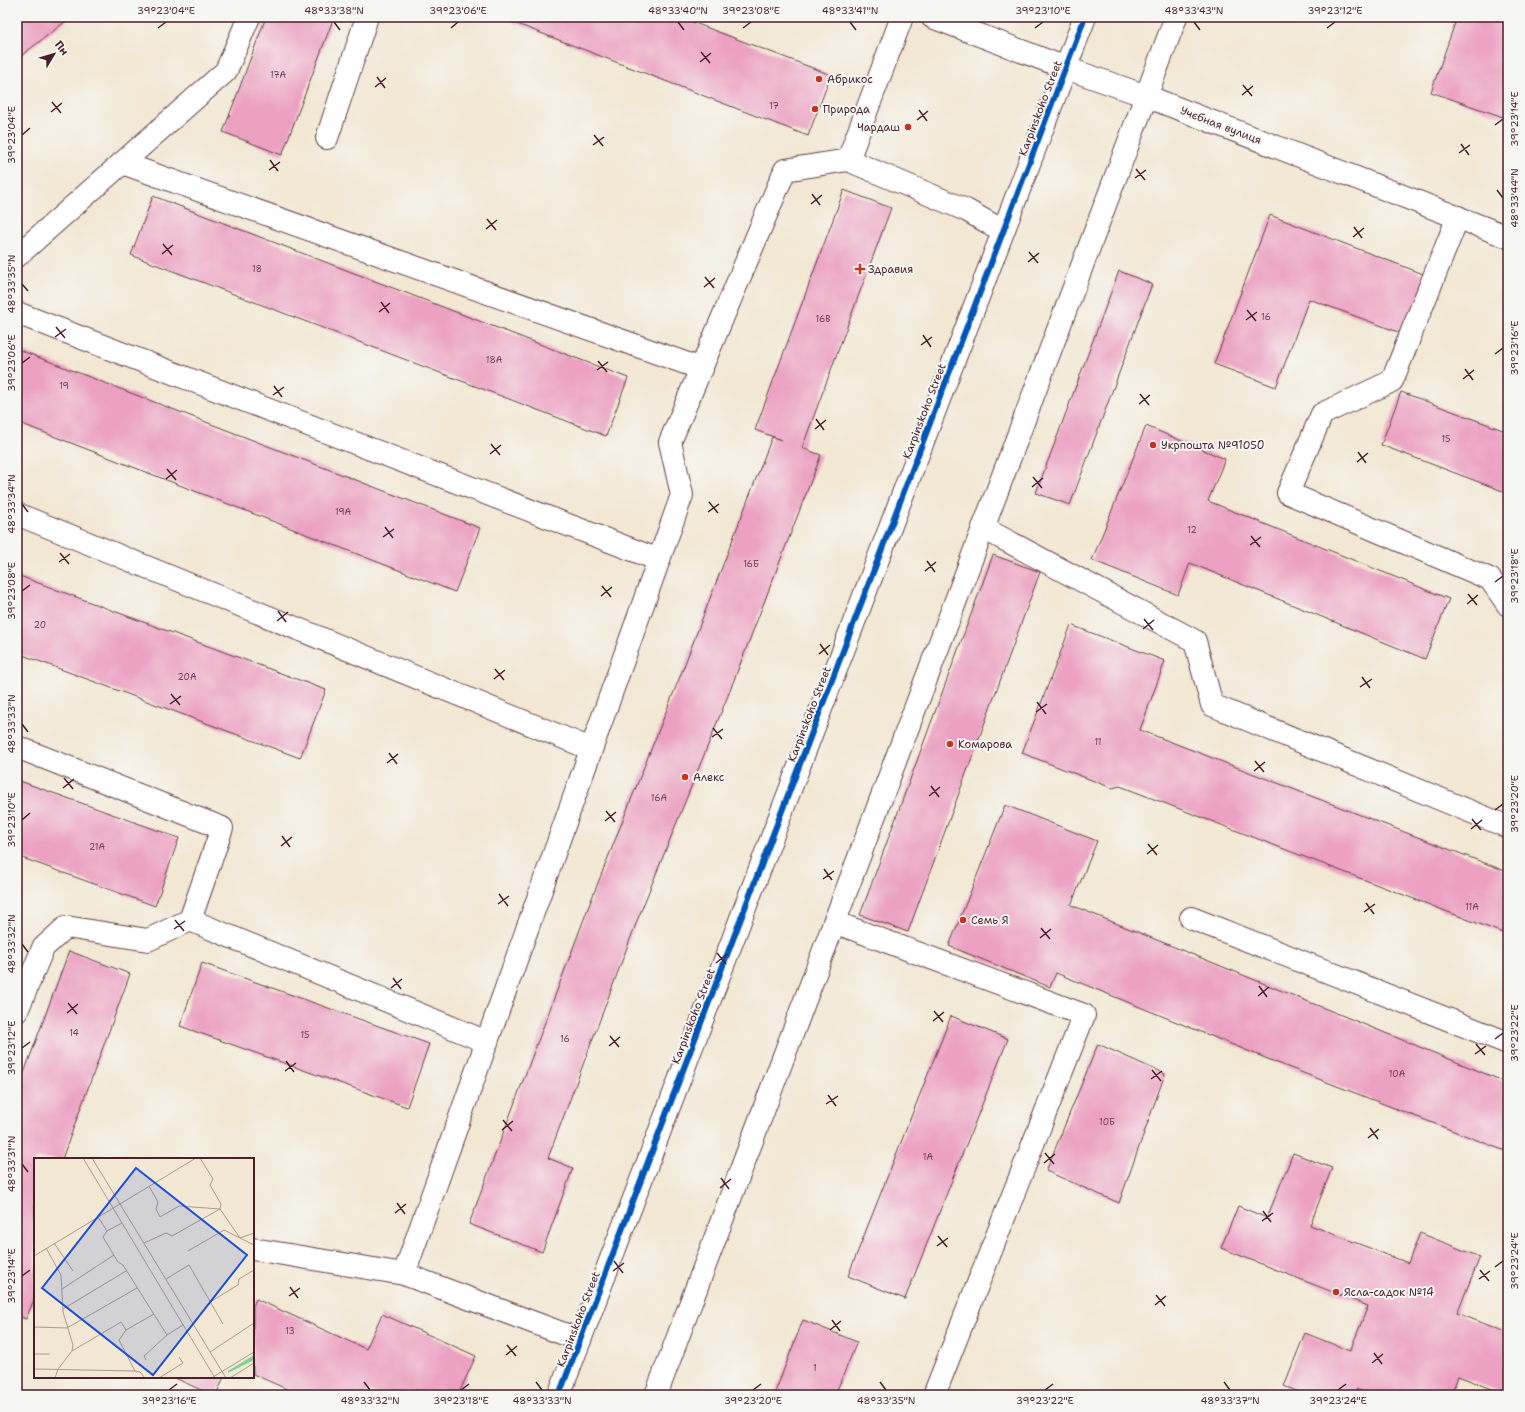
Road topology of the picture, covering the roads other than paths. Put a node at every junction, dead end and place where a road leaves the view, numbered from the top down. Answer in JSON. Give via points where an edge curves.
{"nodes":[{"id":1,"x":249,"y":17,"type":"edge"},
{"id":2,"x":368,"y":17,"type":"edge"},
{"id":3,"x":902,"y":17,"type":"edge"},
{"id":4,"x":932,"y":17,"type":"edge"},
{"id":5,"x":1085,"y":17,"type":"edge"},
{"id":6,"x":1176,"y":17,"type":"edge"},
{"id":7,"x":1066,"y":68,"type":"junction"},
{"id":8,"x":1146,"y":96,"type":"junction"},
{"id":9,"x":327,"y":138,"type":"dead end"},
{"id":10,"x":848,"y":160,"type":"junction"},
{"id":11,"x":122,"y":163,"type":"junction"},
{"id":12,"x":1458,"y":218,"type":"junction"},
{"id":13,"x":1004,"y":231,"type":"junction"},
{"id":14,"x":1508,"y":237,"type":"edge"},
{"id":15,"x":17,"y":256,"type":"edge"},
{"id":16,"x":17,"y":313,"type":"edge"},
{"id":17,"x":702,"y":369,"type":"junction"},
{"id":18,"x":17,"y":514,"type":"edge"},
{"id":19,"x":983,"y":528,"type":"junction"},
{"id":20,"x":659,"y":560,"type":"junction"},
{"id":21,"x":1508,"y":605,"type":"edge"},
{"id":22,"x":17,"y":747,"type":"edge"},
{"id":23,"x":591,"y":749,"type":"junction"},
{"id":24,"x":1508,"y":827,"type":"edge"},
{"id":25,"x":1191,"y":918,"type":"dead end"},
{"id":26,"x":190,"y":920,"type":"junction"},
{"id":27,"x":834,"y":922,"type":"junction"},
{"id":28,"x":17,"y":1011,"type":"edge"},
{"id":29,"x":487,"y":1042,"type":"junction"},
{"id":30,"x":1508,"y":1043,"type":"edge"},
{"id":31,"x":254,"y":1249,"type":"edge"},
{"id":32,"x":404,"y":1274,"type":"junction"},
{"id":33,"x":580,"y":1340,"type":"junction"},
{"id":34,"x":559,"y":1395,"type":"edge"},
{"id":35,"x":656,"y":1395,"type":"edge"},
{"id":36,"x":934,"y":1395,"type":"edge"}],
"edges":[{"from":1,"to":11,"type":"street","via":[[226,70]]},
{"from":2,"to":9,"type":"street"},
{"from":3,"to":10,"type":"street"},
{"from":4,"to":7,"type":"street","name":"Учєбная вулиця"},
{"from":5,"to":7,"type":"street","name":"Karpinskoho Street"},
{"from":6,"to":8,"type":"street"},
{"from":7,"to":8,"type":"street","name":"Учєбная вулиця"},
{"from":7,"to":13,"type":"street","name":"Karpinskoho Street"},
{"from":8,"to":12,"type":"street","name":"Учєбная вулиця"},
{"from":8,"to":19,"type":"street"},
{"from":10,"to":13,"type":"street","via":[[966,210]]},
{"from":10,"to":17,"type":"street","via":[[785,170]]},
{"from":11,"to":15,"type":"street"},
{"from":11,"to":17,"type":"street"},
{"from":12,"to":14,"type":"street","name":"Учєбная вулиця"},
{"from":12,"to":21,"type":"street","via":[[1392,381],[1322,414],[1288,493],[1490,579]]},
{"from":13,"to":33,"type":"street","name":"Karpinskoho Street"},
{"from":16,"to":20,"type":"street"},
{"from":17,"to":20,"type":"street","via":[[670,442],[682,495]]},
{"from":18,"to":23,"type":"street"},
{"from":19,"to":24,"type":"street","via":[[1195,641],[1212,705]]},
{"from":19,"to":27,"type":"street"},
{"from":20,"to":23,"type":"street"},
{"from":22,"to":26,"type":"street","via":[[222,828]]},
{"from":23,"to":29,"type":"street"},
{"from":25,"to":30,"type":"street"},
{"from":26,"to":28,"type":"street","via":[[148,940],[66,927],[43,948]]},
{"from":26,"to":29,"type":"street"},
{"from":27,"to":35,"type":"street"},
{"from":27,"to":36,"type":"street","via":[[1084,1015]]},
{"from":29,"to":32,"type":"street"},
{"from":31,"to":32,"type":"street"},
{"from":32,"to":33,"type":"street"},
{"from":33,"to":34,"type":"street","name":"Karpinskoho Street"}]}
